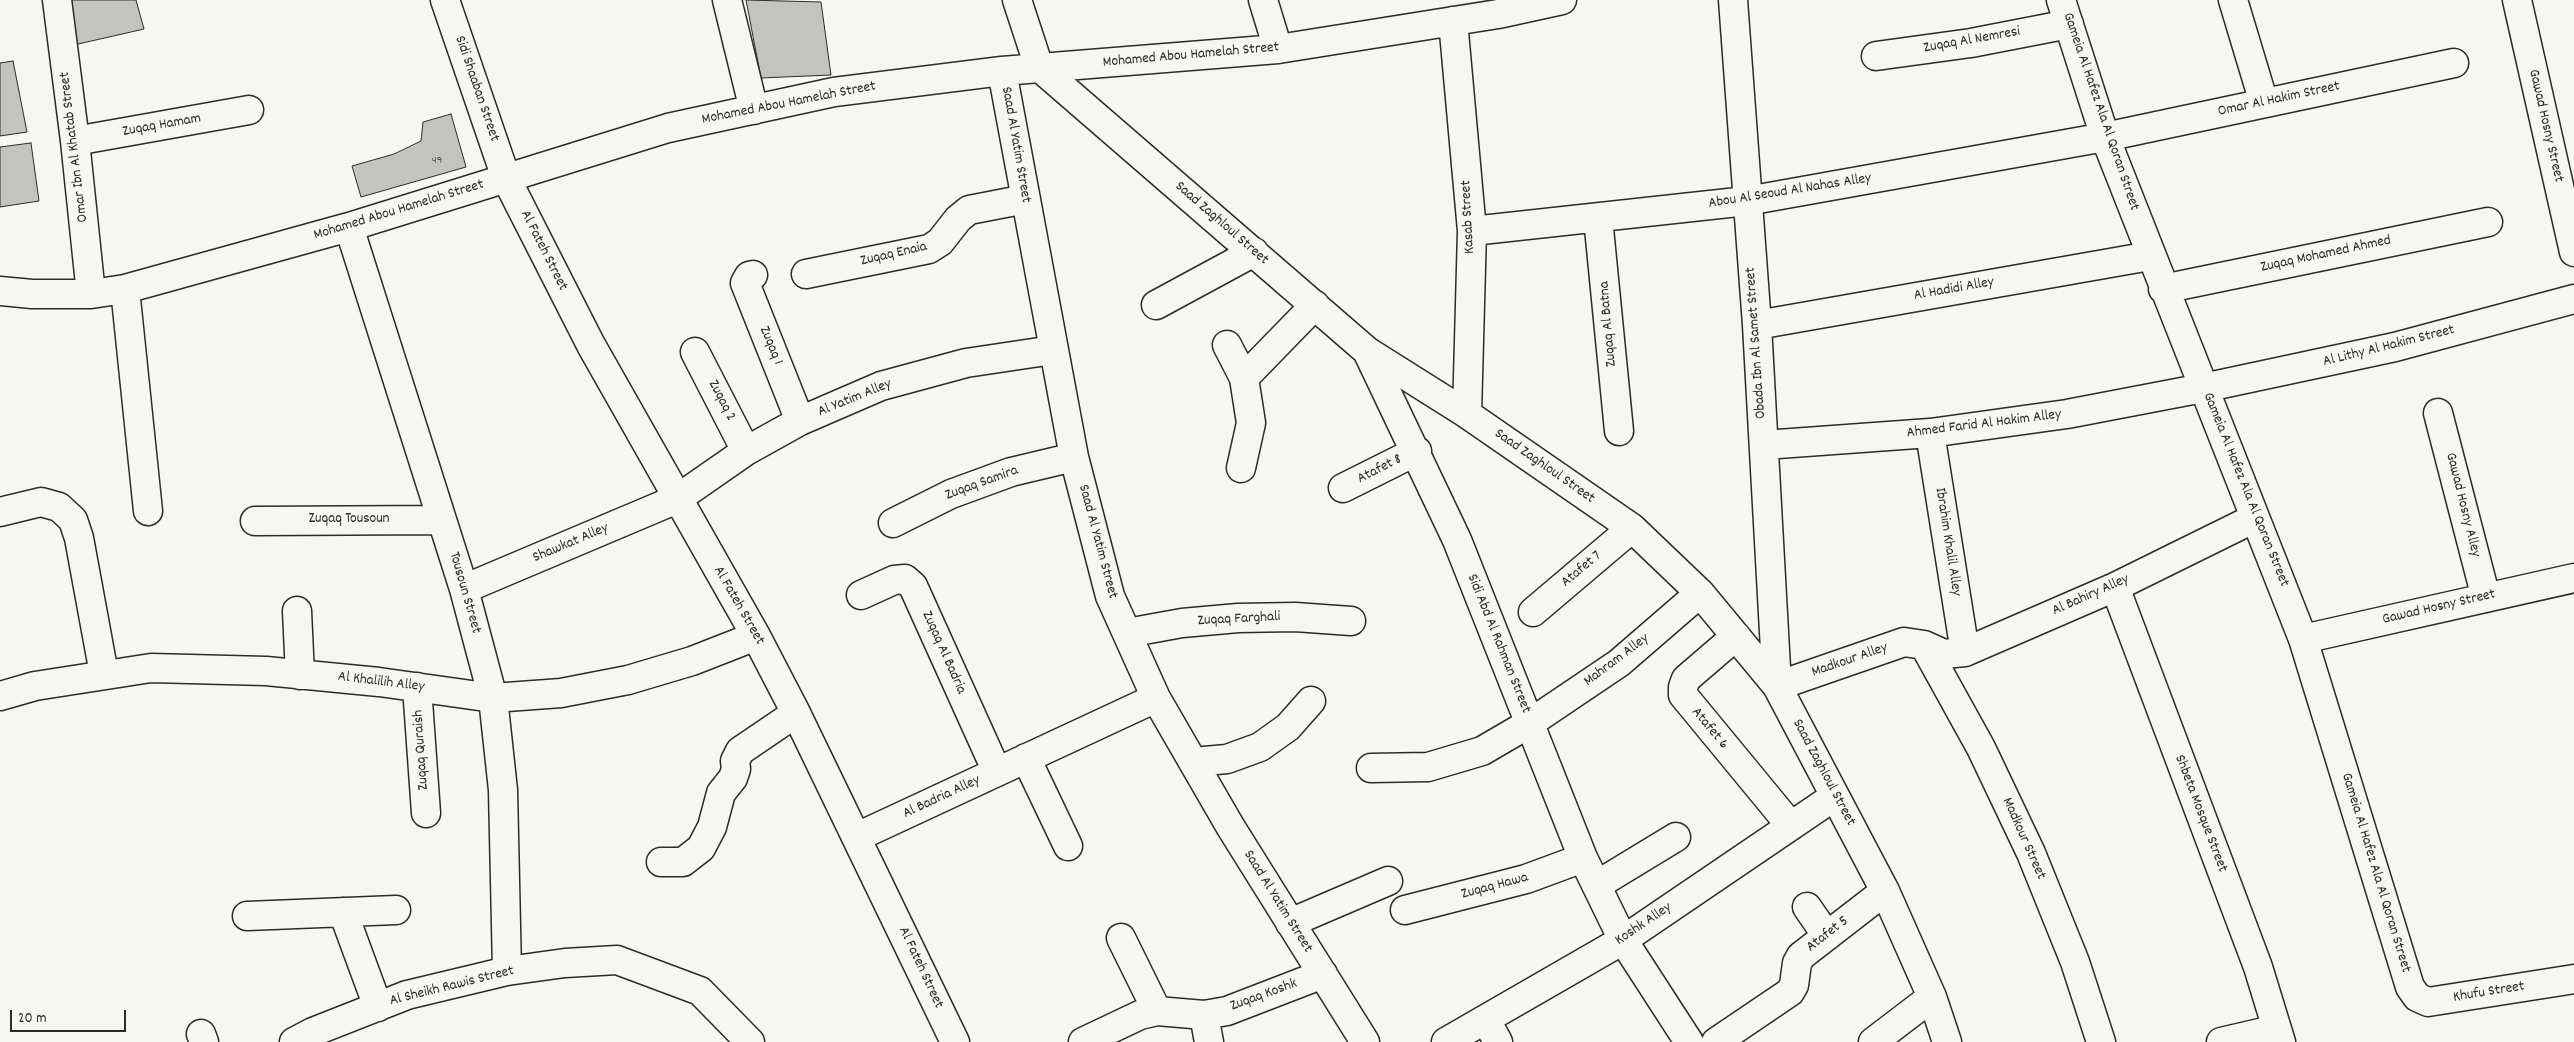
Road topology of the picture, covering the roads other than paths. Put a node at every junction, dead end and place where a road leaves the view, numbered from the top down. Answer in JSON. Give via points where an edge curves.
{"nodes":[{"id":1,"x":57,"y":0,"type":"edge"},
{"id":2,"x":444,"y":0,"type":"edge"},
{"id":3,"x":727,"y":0,"type":"edge"},
{"id":4,"x":1017,"y":0,"type":"edge"},
{"id":5,"x":1263,"y":0,"type":"edge"},
{"id":6,"x":1562,"y":0,"type":"edge"},
{"id":7,"x":1733,"y":0,"type":"edge"},
{"id":8,"x":2233,"y":0,"type":"edge"},
{"id":9,"x":2517,"y":0,"type":"edge"},
{"id":10,"x":1496,"y":7,"type":"edge"},
{"id":11,"x":2065,"y":12,"type":"edge"},
{"id":12,"x":1453,"y":20,"type":"junction"},
{"id":13,"x":1278,"y":49,"type":"junction"},
{"id":14,"x":1876,"y":56,"type":"dead end"},
{"id":15,"x":2454,"y":63,"type":"dead end"},
{"id":16,"x":1039,"y":68,"type":"junction"},
{"id":17,"x":1002,"y":71,"type":"junction"},
{"id":18,"x":2264,"y":103,"type":"junction"},
{"id":19,"x":249,"y":110,"type":"dead end"},
{"id":20,"x":754,"y":110,"type":"junction"},
{"id":21,"x":2105,"y":136,"type":"junction"},
{"id":22,"x":75,"y":141,"type":"junction"},
{"id":23,"x":506,"y":178,"type":"junction"},
{"id":24,"x":1026,"y":199,"type":"junction"},
{"id":25,"x":1747,"y":201,"type":"junction"},
{"id":26,"x":1598,"y":218,"type":"junction"},
{"id":27,"x":2488,"y":222,"type":"dead end"},
{"id":28,"x":349,"y":227,"type":"junction"},
{"id":29,"x":1472,"y":231,"type":"junction"},
{"id":30,"x":2572,"y":237,"type":"edge"},
{"id":31,"x":1254,"y":252,"type":"junction"},
{"id":32,"x":2150,"y":256,"type":"junction"},
{"id":33,"x":806,"y":274,"type":"dead end"},
{"id":34,"x":753,"y":275,"type":"dead end"},
{"id":35,"x":125,"y":289,"type":"junction"},
{"id":36,"x":2163,"y":289,"type":"junction"},
{"id":37,"x":0,"y":291,"type":"edge"},
{"id":38,"x":91,"y":294,"type":"junction"},
{"id":39,"x":2574,"y":299,"type":"edge"},
{"id":40,"x":1156,"y":305,"type":"dead end"},
{"id":41,"x":1315,"y":305,"type":"junction"},
{"id":42,"x":1757,"y":325,"type":"junction"},
{"id":43,"x":1227,"y":345,"type":"dead end"},
{"id":44,"x":1053,"y":350,"type":"junction"},
{"id":45,"x":1367,"y":351,"type":"junction"},
{"id":46,"x":695,"y":352,"type":"dead end"},
{"id":47,"x":1244,"y":378,"type":"junction"},
{"id":48,"x":2203,"y":388,"type":"junction"},
{"id":49,"x":2438,"y":413,"type":"dead end"},
{"id":50,"x":1467,"y":414,"type":"junction"},
{"id":51,"x":800,"y":420,"type":"junction"},
{"id":52,"x":1619,"y":431,"type":"dead end"},
{"id":53,"x":1930,"y":433,"type":"junction"},
{"id":54,"x":1764,"y":445,"type":"junction"},
{"id":55,"x":746,"y":451,"type":"junction"},
{"id":56,"x":1416,"y":451,"type":"junction"},
{"id":57,"x":1074,"y":457,"type":"junction"},
{"id":58,"x":1241,"y":468,"type":"dead end"},
{"id":59,"x":1343,"y":488,"type":"dead end"},
{"id":60,"x":677,"y":499,"type":"junction"},
{"id":61,"x":148,"y":511,"type":"dead end"},
{"id":62,"x":0,"y":512,"type":"edge"},
{"id":63,"x":2255,"y":518,"type":"junction"},
{"id":64,"x":442,"y":520,"type":"junction"},
{"id":65,"x":255,"y":521,"type":"dead end"},
{"id":66,"x":893,"y":523,"type":"dead end"},
{"id":67,"x":1632,"y":528,"type":"junction"},
{"id":68,"x":2574,"y":578,"type":"edge"},
{"id":69,"x":2115,"y":587,"type":"junction"},
{"id":70,"x":464,"y":589,"type":"junction"},
{"id":71,"x":1700,"y":593,"type":"junction"},
{"id":72,"x":861,"y":595,"type":"dead end"},
{"id":73,"x":2486,"y":598,"type":"junction"},
{"id":74,"x":297,"y":611,"type":"dead end"},
{"id":75,"x":1533,"y":612,"type":"dead end"},
{"id":76,"x":1352,"y":621,"type":"dead end"},
{"id":77,"x":1127,"y":633,"type":"junction"},
{"id":78,"x":756,"y":636,"type":"junction"},
{"id":79,"x":1736,"y":636,"type":"junction"},
{"id":80,"x":2304,"y":639,"type":"junction"},
{"id":81,"x":1924,"y":645,"type":"junction"},
{"id":82,"x":1964,"y":652,"type":"junction"},
{"id":83,"x":104,"y":674,"type":"junction"},
{"id":84,"x":300,"y":675,"type":"junction"},
{"id":85,"x":1777,"y":686,"type":"junction"},
{"id":86,"x":418,"y":687,"type":"junction"},
{"id":87,"x":0,"y":696,"type":"edge"},
{"id":88,"x":494,"y":698,"type":"junction"},
{"id":89,"x":1156,"y":698,"type":"junction"},
{"id":90,"x":1311,"y":701,"type":"dead end"},
{"id":91,"x":796,"y":713,"type":"junction"},
{"id":92,"x":1530,"y":723,"type":"junction"},
{"id":93,"x":1026,"y":758,"type":"junction"},
{"id":94,"x":1193,"y":762,"type":"junction"},
{"id":95,"x":1372,"y":768,"type":"dead end"},
{"id":96,"x":997,"y":772,"type":"junction"},
{"id":97,"x":1835,"y":796,"type":"junction"},
{"id":98,"x":426,"y":813,"type":"dead end"},
{"id":99,"x":1791,"y":826,"type":"junction"},
{"id":100,"x":857,"y":837,"type":"junction"},
{"id":101,"x":1676,"y":837,"type":"dead end"},
{"id":102,"x":1068,"y":846,"type":"dead end"},
{"id":103,"x":1583,"y":858,"type":"junction"},
{"id":104,"x":661,"y":862,"type":"dead end"},
{"id":105,"x":1388,"y":880,"type":"dead end"},
{"id":106,"x":1597,"y":885,"type":"junction"},
{"id":107,"x":1885,"y":891,"type":"junction"},
{"id":108,"x":1807,"y":907,"type":"dead end"},
{"id":109,"x":396,"y":910,"type":"dead end"},
{"id":110,"x":1405,"y":910,"type":"dead end"},
{"id":111,"x":344,"y":912,"type":"junction"},
{"id":112,"x":247,"y":916,"type":"dead end"},
{"id":113,"x":1290,"y":923,"type":"junction"},
{"id":114,"x":1828,"y":936,"type":"junction"},
{"id":115,"x":1121,"y":938,"type":"dead end"},
{"id":116,"x":1623,"y":940,"type":"junction"},
{"id":117,"x":506,"y":972,"type":"junction"},
{"id":118,"x":1323,"y":974,"type":"junction"},
{"id":119,"x":2574,"y":979,"type":"edge"},
{"id":120,"x":2410,"y":987,"type":"joint"},
{"id":121,"x":1932,"y":997,"type":"junction"},
{"id":122,"x":378,"y":1007,"type":"junction"},
{"id":123,"x":1157,"y":1011,"type":"junction"},
{"id":124,"x":1204,"y":1015,"type":"junction"},
{"id":125,"x":1492,"y":1031,"type":"edge"},
{"id":126,"x":2279,"y":1035,"type":"edge"},
{"id":127,"x":294,"y":1042,"type":"edge"},
{"id":128,"x":750,"y":1042,"type":"edge"},
{"id":129,"x":955,"y":1042,"type":"edge"},
{"id":130,"x":1083,"y":1042,"type":"edge"},
{"id":131,"x":1209,"y":1042,"type":"edge"},
{"id":132,"x":1365,"y":1042,"type":"edge"},
{"id":133,"x":1446,"y":1042,"type":"edge"},
{"id":134,"x":1689,"y":1042,"type":"edge"},
{"id":135,"x":1716,"y":1042,"type":"edge"},
{"id":136,"x":1873,"y":1042,"type":"edge"},
{"id":137,"x":1947,"y":1042,"type":"edge"},
{"id":138,"x":2101,"y":1042,"type":"edge"},
{"id":139,"x":2221,"y":1042,"type":"edge"}],
"edges":[{"from":1,"to":22,"type":"street","name":"Omar Ibn Al Khatab Street"},
{"from":2,"to":23,"type":"street","name":"Sidi Shaaban Street"},
{"from":3,"to":20,"type":"street"},
{"from":4,"to":16,"type":"street"},
{"from":5,"to":13,"type":"street"},
{"from":6,"to":10,"type":"street","name":"Mohamed Abou Hamelah Street"},
{"from":7,"to":25,"type":"street","name":"Obada Ibn Al Samet Street"},
{"from":8,"to":18,"type":"street"},
{"from":9,"to":30,"type":"street","name":"Gawad Hosny Street"},
{"from":10,"to":12,"type":"street","name":"Mohamed Abou Hamelah Street"},
{"from":11,"to":14,"type":"street","name":"Zuqaq Al Nemresi","via":[[1971,43]]},
{"from":11,"to":21,"type":"street","name":"Gameia Al Hafez Ala Al Qoran Street"},
{"from":12,"to":13,"type":"street","name":"Mohamed Abou Hamelah Street"},
{"from":12,"to":29,"type":"street","name":"Kasab Street"},
{"from":13,"to":16,"type":"street","name":"Mohamed Abou Hamelah Street"},
{"from":15,"to":18,"type":"street","name":"Omar Al Hakim Street"},
{"from":16,"to":17,"type":"street","name":"Mohamed Abou Hamelah Street"},
{"from":16,"to":31,"type":"street","name":"Saad Zaghloul Street"},
{"from":17,"to":20,"type":"street","name":"Mohamed Abou Hamelah Street","via":[[834,92]]},
{"from":17,"to":24,"type":"street","name":"Saad Al Yatim Street"},
{"from":18,"to":21,"type":"street","name":"Omar Al Hakim Street"},
{"from":19,"to":22,"type":"street","name":"Zuqaq Hamam"},
{"from":20,"to":23,"type":"street","name":"Mohamed Abou Hamelah Street","via":[[668,128]]},
{"from":21,"to":25,"type":"street","name":"Abou Al Seoud Al Nahas Alley"},
{"from":21,"to":32,"type":"street","name":"Gameia Al Hafez Ala Al Qoran Street"},
{"from":22,"to":38,"type":"street","name":"Omar Ibn Al Khatab Street"},
{"from":23,"to":28,"type":"street","name":"Mohamed Abou Hamelah Street"},
{"from":23,"to":60,"type":"street","name":"Al Fateh Street","via":[[591,345]]},
{"from":24,"to":33,"type":"street","name":"Zuqaq Enaia","via":[[969,210],[940,242],[928,249]]},
{"from":24,"to":44,"type":"street","name":"Saad Al Yatim Street"},
{"from":25,"to":26,"type":"street","name":"Abou Al Seoud Al Nahas Alley"},
{"from":25,"to":42,"type":"street","name":"Obada Ibn Al Samet Street"},
{"from":26,"to":29,"type":"street","name":"Abou Al Seoud Al Nahas Alley"},
{"from":26,"to":52,"type":"street","name":"Zuqaq Al Batna"},
{"from":27,"to":36,"type":"street","name":"Zuqaq Mohamed Ahmed"},
{"from":28,"to":35,"type":"street","name":"Mohamed Abou Hamelah Street"},
{"from":28,"to":64,"type":"street","name":"Tousoun Street"},
{"from":29,"to":50,"type":"street","name":"Kasab Street"},
{"from":31,"to":40,"type":"street"},
{"from":31,"to":41,"type":"street","name":"Saad Zaghloul Street"},
{"from":32,"to":36,"type":"street","name":"Gameia Al Hafez Ala Al Qoran Street"},
{"from":32,"to":42,"type":"street","name":"Al Hadidi Alley"},
{"from":34,"to":51,"type":"street","name":"Zuqaq 1","via":[[745,284]]},
{"from":35,"to":38,"type":"street","name":"Mohamed Abou Hamelah Street"},
{"from":35,"to":61,"type":"street"},
{"from":36,"to":48,"type":"street","name":"Gameia Al Hafez Ala Al Qoran Street"},
{"from":37,"to":38,"type":"street","name":"Mohamed Abou Hamelah Street"},
{"from":39,"to":48,"type":"street","name":"Al Lithy Al Hakim Street","via":[[2395,347]]},
{"from":41,"to":45,"type":"street","name":"Saad Zaghloul Street"},
{"from":41,"to":47,"type":"street"},
{"from":42,"to":54,"type":"street","name":"Obada Ibn Al Samet Street"},
{"from":43,"to":47,"type":"street"},
{"from":44,"to":51,"type":"street","name":"Al Yatim Alley","via":[[966,362],[881,386]]},
{"from":44,"to":57,"type":"street","name":"Saad Al Yatim Street"},
{"from":45,"to":50,"type":"street","name":"Saad Zaghloul Street"},
{"from":45,"to":56,"type":"street","name":"Sidi Abd Al Rahman Street"},
{"from":46,"to":55,"type":"street","name":"Zuqaq 2"},
{"from":47,"to":58,"type":"street","via":[[1251,423]]},
{"from":48,"to":53,"type":"street","name":"Ahmed Farid Al Hakim Alley","via":[[2067,414]]},
{"from":48,"to":63,"type":"street","name":"Gameia Al Hafez Ala Al Qoran Street"},
{"from":49,"to":73,"type":"street","name":"Gawad Hosny Alley"},
{"from":50,"to":67,"type":"street","name":"Saad Zaghloul Street"},
{"from":51,"to":55,"type":"street","name":"Al Yatim Alley"},
{"from":53,"to":54,"type":"street","name":"Ahmed Farid Al Hakim Alley"},
{"from":53,"to":82,"type":"street","name":"Ibrahim Khalil Alley"},
{"from":54,"to":85,"type":"street","name":"Obada Ibn Al Samet Street"},
{"from":55,"to":60,"type":"street","name":"Al Yatim Alley"},
{"from":56,"to":59,"type":"street","name":"Atafet 8"},
{"from":56,"to":92,"type":"street","name":"Sidi Abd Al Rahman Street","via":[[1457,540]]},
{"from":57,"to":66,"type":"street","name":"Zuqaq Samira","via":[[1003,475],[951,494]]},
{"from":57,"to":77,"type":"street","name":"Saad Al Yatim Street","via":[[1110,596]]},
{"from":60,"to":70,"type":"street","name":"Shawkat Alley"},
{"from":60,"to":78,"type":"street","name":"Al Fateh Street"},
{"from":62,"to":83,"type":"street","via":[[41,502],[59,507],[73,520]]},
{"from":63,"to":69,"type":"street","name":"Al Bahiry Alley"},
{"from":63,"to":80,"type":"street","name":"Gameia Al Hafez Ala Al Qoran Street"},
{"from":64,"to":65,"type":"street","name":"Zuqaq Tousoun"},
{"from":64,"to":70,"type":"street","name":"Tousoun Street"},
{"from":67,"to":71,"type":"street","name":"Saad Zaghloul Street"},
{"from":67,"to":75,"type":"street","name":"Atafet 7"},
{"from":68,"to":73,"type":"street","name":"Gawad Hosny Street"},
{"from":69,"to":82,"type":"street","name":"Al Bahiry Alley"},
{"from":69,"to":126,"type":"street","name":"Shbeta Mosque Street","via":[[2258,967]]},
{"from":70,"to":88,"type":"street","name":"Tousoun Street"},
{"from":71,"to":79,"type":"street","name":"Saad Zaghloul Street"},
{"from":71,"to":92,"type":"street","name":"Mahram Alley","via":[[1619,663]]},
{"from":72,"to":96,"type":"street","name":"Zuqaq Al Badria","via":[[894,580],[905,580],[913,586]]},
{"from":73,"to":80,"type":"street","name":"Gawad Hosny Street"},
{"from":74,"to":84,"type":"street"},
{"from":76,"to":77,"type":"street","name":"Zuqaq Farghali","via":[[1238,618],[1182,623]]},
{"from":77,"to":89,"type":"street","name":"Saad Al Yatim Street"},
{"from":78,"to":88,"type":"street","name":"Al Khalilih Alley","via":[[692,661],[628,680],[561,692]]},
{"from":78,"to":91,"type":"street","name":"Al Fateh Street"},
{"from":79,"to":85,"type":"street","name":"Saad Zaghloul Street"},
{"from":79,"to":99,"type":"street","name":"Atafet 6","via":[[1686,679],[1683,695]]},
{"from":80,"to":120,"type":"street","name":"Gameia Al Hafez Ala Al Qoran Street"},
{"from":81,"to":82,"type":"street","name":"Al Bahiry Alley","via":[[1944,654]]},
{"from":81,"to":85,"type":"street","name":"Madkour Alley","via":[[1904,642]]},
{"from":81,"to":138,"type":"street","name":"Madkour Street","via":[[1981,748],[2031,853],[2075,962]]},
{"from":83,"to":84,"type":"street","name":"Al Khalilih Alley","via":[[151,668]]},
{"from":83,"to":87,"type":"street","name":"Al Khalilih Alley","via":[[35,686]]},
{"from":84,"to":86,"type":"street","name":"Al Khalilih Alley"},
{"from":85,"to":97,"type":"street","name":"Saad Zaghloul Street"},
{"from":86,"to":88,"type":"street","name":"Al Khalilih Alley"},
{"from":86,"to":98,"type":"street","name":"Zuqaq Quraish"},
{"from":88,"to":117,"type":"street","name":"Tousoun Street","via":[[503,790]]},
{"from":89,"to":93,"type":"street","name":"Al Badria Alley"},
{"from":89,"to":94,"type":"street","name":"Saad Al Yatim Street"},
{"from":90,"to":94,"type":"street","via":[[1288,727],[1260,747],[1227,759]]},
{"from":91,"to":100,"type":"street","name":"Al Fateh Street"},
{"from":91,"to":104,"type":"street","via":[[740,751],[733,778],[721,793],[712,827],[701,848],[683,862]]},
{"from":92,"to":95,"type":"street","name":"Mahram Alley","via":[[1482,751],[1428,767]]},
{"from":92,"to":103,"type":"street","name":"Sidi Abd Al Rahman Street"},
{"from":93,"to":96,"type":"street","name":"Al Badria Alley"},
{"from":93,"to":102,"type":"street"},
{"from":94,"to":113,"type":"street","name":"Saad Al Yatim Street"},
{"from":96,"to":100,"type":"street","name":"Al Badria Alley"},
{"from":97,"to":99,"type":"street","name":"Koshk Alley"},
{"from":97,"to":107,"type":"street","name":"Saad Zaghloul Street"},
{"from":99,"to":116,"type":"street","name":"Koshk Alley"},
{"from":100,"to":129,"type":"street","name":"Al Fateh Street"},
{"from":101,"to":106,"type":"street"},
{"from":103,"to":106,"type":"street","name":"Sidi Abd Al Rahman Street"},
{"from":103,"to":110,"type":"street","name":"Zuqaq Hawa","via":[[1526,879]]},
{"from":105,"to":113,"type":"street"},
{"from":106,"to":116,"type":"street","name":"Sidi Abd Al Rahman Street"},
{"from":107,"to":114,"type":"street","name":"Atafet 5"},
{"from":107,"to":121,"type":"street","name":"Saad Zaghloul Street"},
{"from":108,"to":114,"type":"street"},
{"from":109,"to":111,"type":"street"},
{"from":111,"to":112,"type":"street"},
{"from":111,"to":122,"type":"street"},
{"from":113,"to":118,"type":"street","name":"Saad Al Yatim Street"},
{"from":114,"to":135,"type":"street","name":"Atafet 5","via":[[1801,956],[1790,992]]},
{"from":115,"to":123,"type":"street"},
{"from":116,"to":125,"type":"street","name":"Koshk Alley"},
{"from":116,"to":134,"type":"street","name":"Sidi Abd Al Rahman Street"},
{"from":117,"to":122,"type":"street","name":"Al Sheikh Rawis Street","via":[[407,995]]},
{"from":117,"to":128,"type":"street","name":"Al Sheikh Rawis Street","via":[[564,963],[617,960],[700,990]]},
{"from":118,"to":124,"type":"street","name":"Zuqaq Koshk","via":[[1227,1011]]},
{"from":118,"to":132,"type":"street","name":"Saad Al Yatim Street"},
{"from":119,"to":120,"type":"street","name":"Khufu Street","via":[[2428,1002],[2417,997]]},
{"from":121,"to":136,"type":"street"},
{"from":121,"to":137,"type":"street","name":"Saad Zaghloul Street"},
{"from":122,"to":127,"type":"street","name":"Al Sheikh Rawis Street"},
{"from":123,"to":124,"type":"street","name":"Zuqaq Koshk"},
{"from":123,"to":130,"type":"street","name":"Zuqaq Koshk","via":[[1140,1014]]},
{"from":124,"to":131,"type":"street"},
{"from":125,"to":133,"type":"street","name":"Koshk Alley"},
{"from":126,"to":139,"type":"street"}]}
